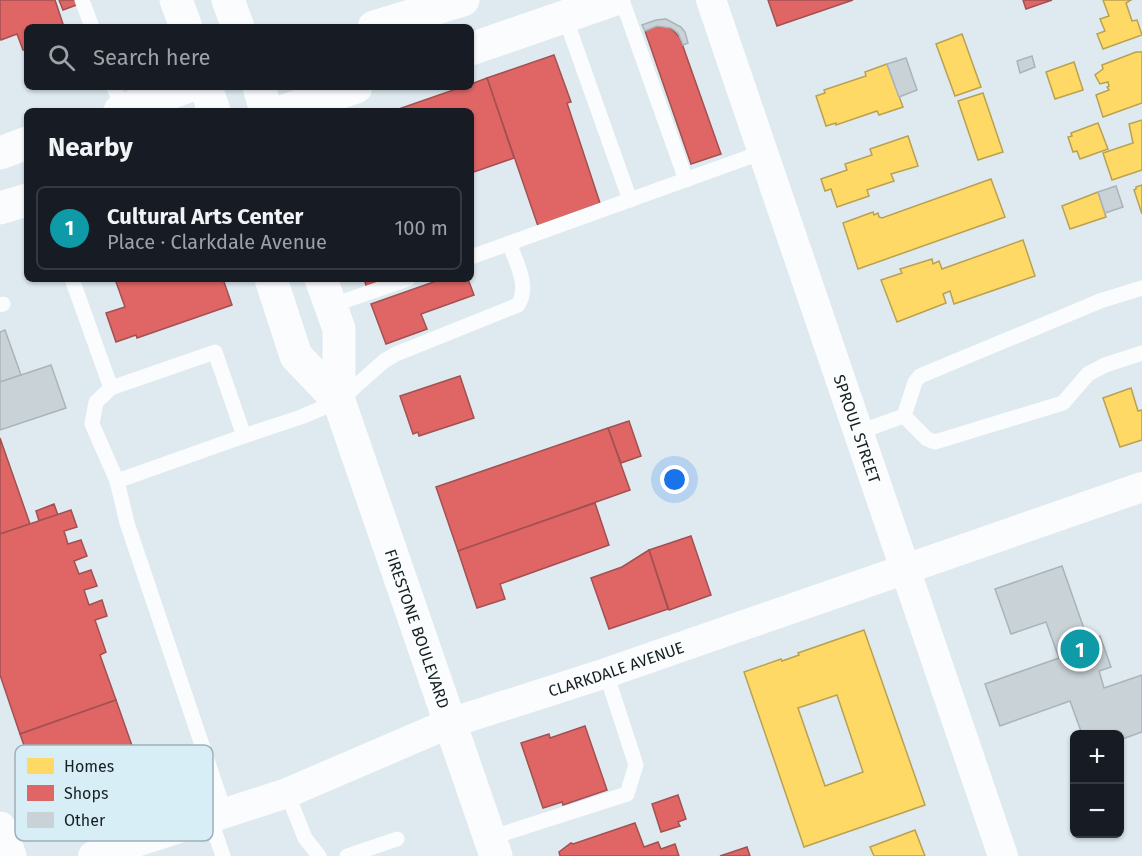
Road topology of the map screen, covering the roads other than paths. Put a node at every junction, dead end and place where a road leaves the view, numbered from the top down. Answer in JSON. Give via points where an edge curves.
{"nodes":[{"id":1,"x":82,"y":0,"type":"edge"},
{"id":2,"x":176,"y":0,"type":"edge"},
{"id":3,"x":228,"y":0,"type":"edge"},
{"id":4,"x":613,"y":0,"type":"edge"},
{"id":5,"x":622,"y":0,"type":"edge"},
{"id":6,"x":711,"y":0,"type":"edge"},
{"id":7,"x":446,"y":2,"type":"edge"},
{"id":8,"x":565,"y":17,"type":"junction"},
{"id":9,"x":91,"y":24,"type":"edge"},
{"id":10,"x":185,"y":24,"type":"edge"},
{"id":11,"x":237,"y":24,"type":"edge"},
{"id":12,"x":383,"y":24,"type":"edge"},
{"id":13,"x":474,"y":47,"type":"edge"},
{"id":14,"x":173,"y":90,"type":"edge"},
{"id":15,"x":207,"y":90,"type":"edge"},
{"id":16,"x":260,"y":90,"type":"edge"},
{"id":17,"x":347,"y":90,"type":"edge"},
{"id":18,"x":119,"y":103,"type":"edge"},
{"id":19,"x":213,"y":108,"type":"edge"},
{"id":20,"x":265,"y":108,"type":"edge"},
{"id":21,"x":293,"y":108,"type":"edge"},
{"id":22,"x":24,"y":144,"type":"edge"},
{"id":23,"x":763,"y":152,"type":"junction"},
{"id":24,"x":0,"y":153,"type":"edge"},
{"id":25,"x":686,"y":180,"type":"junction"},
{"id":26,"x":630,"y":200,"type":"junction"},
{"id":27,"x":24,"y":201,"type":"edge"},
{"id":28,"x":0,"y":208,"type":"edge"},
{"id":29,"x":509,"y":243,"type":"junction"},
{"id":30,"x":474,"y":255,"type":"edge"},
{"id":31,"x":73,"y":282,"type":"edge"},
{"id":32,"x":272,"y":282,"type":"edge"},
{"id":33,"x":390,"y":282,"type":"edge"},
{"id":34,"x":1142,"y":288,"type":"edge"},
{"id":35,"x":326,"y":293,"type":"edge"},
{"id":36,"x":1142,"y":353,"type":"edge"},
{"id":37,"x":111,"y":388,"type":"junction"},
{"id":38,"x":339,"y":401,"type":"junction"},
{"id":39,"x":904,"y":416,"type":"junction"},
{"id":40,"x":860,"y":432,"type":"junction"},
{"id":41,"x":244,"y":436,"type":"junction"},
{"id":42,"x":117,"y":481,"type":"junction"},
{"id":43,"x":1142,"y":487,"type":"edge"},
{"id":44,"x":904,"y":568,"type":"junction"},
{"id":45,"x":606,"y":674,"type":"junction"},
{"id":46,"x":450,"y":723,"type":"junction"},
{"id":47,"x":195,"y":745,"type":"edge"},
{"id":48,"x":287,"y":793,"type":"junction"},
{"id":49,"x":213,"y":803,"type":"edge"},
{"id":50,"x":217,"y":816,"type":"junction"},
{"id":51,"x":213,"y":817,"type":"edge"},
{"id":52,"x":0,"y":828,"type":"edge"},
{"id":53,"x":398,"y":839,"type":"dead end"},
{"id":54,"x":140,"y":841,"type":"edge"},
{"id":55,"x":493,"y":847,"type":"edge"},
{"id":56,"x":10,"y":856,"type":"edge"},
{"id":57,"x":93,"y":856,"type":"edge"},
{"id":58,"x":223,"y":856,"type":"edge"},
{"id":59,"x":319,"y":856,"type":"edge"},
{"id":60,"x":347,"y":856,"type":"edge"},
{"id":61,"x":1003,"y":856,"type":"edge"}],
"edges":[{"from":1,"to":9,"type":"lane"},
{"from":2,"to":10,"type":"street"},
{"from":3,"to":11,"type":"street"},
{"from":4,"to":8,"type":"street"},
{"from":5,"to":25,"type":"lane"},
{"from":6,"to":23,"type":"street","name":"SPROUL STREET"},
{"from":7,"to":12,"type":"street"},
{"from":8,"to":13,"type":"street"},
{"from":8,"to":26,"type":"lane"},
{"from":14,"to":18,"type":"street"},
{"from":15,"to":19,"type":"street"},
{"from":16,"to":20,"type":"street"},
{"from":17,"to":21,"type":"street"},
{"from":22,"to":24,"type":"street"},
{"from":23,"to":25,"type":"lane"},
{"from":23,"to":40,"type":"street","name":"SPROUL STREET"},
{"from":25,"to":26,"type":"lane"},
{"from":26,"to":29,"type":"lane"},
{"from":27,"to":28,"type":"street"},
{"from":29,"to":30,"type":"lane"},
{"from":29,"to":38,"type":"lane","via":[[522,280],[524,293],[520,303],[390,357]]},
{"from":31,"to":37,"type":"lane"},
{"from":32,"to":38,"type":"street","name":"FIRESTONE BOULEVARD","via":[[296,356]]},
{"from":33,"to":35,"type":"lane"},
{"from":34,"to":39,"type":"lane","via":[[1100,301],[920,376]]},
{"from":35,"to":38,"type":"street","name":"FIRESTONE BOULEVARD","via":[[339,329]]},
{"from":36,"to":39,"type":"lane","via":[[1088,374],[1063,403],[935,442],[927,440]]},
{"from":37,"to":41,"type":"lane","via":[[215,352]]},
{"from":37,"to":42,"type":"lane","via":[[96,402],[92,424]]},
{"from":38,"to":41,"type":"lane"},
{"from":38,"to":46,"type":"street","name":"FIRESTONE BOULEVARD"},
{"from":39,"to":40,"type":"lane"},
{"from":40,"to":44,"type":"street","name":"SPROUL STREET"},
{"from":41,"to":42,"type":"lane"},
{"from":42,"to":47,"type":"lane"},
{"from":43,"to":44,"type":"street","name":"CLARKDALE AVENUE"},
{"from":44,"to":45,"type":"street","name":"CLARKDALE AVENUE"},
{"from":44,"to":61,"type":"street","name":"SPROUL STREET"},
{"from":45,"to":46,"type":"street","name":"CLARKDALE AVENUE"},
{"from":45,"to":55,"type":"lane","via":[[636,765],[627,794]]},
{"from":46,"to":48,"type":"street","name":"CLARKDALE AVENUE"},
{"from":46,"to":55,"type":"street","name":"FIRESTONE BOULEVARD"},
{"from":48,"to":50,"type":"street","name":"CLARKDALE AVENUE"},
{"from":48,"to":59,"type":"lane","via":[[305,838]]},
{"from":49,"to":50,"type":"lane"},
{"from":50,"to":51,"type":"street","name":"CLARKDALE AVENUE"},
{"from":50,"to":58,"type":"lane"},
{"from":52,"to":56,"type":"street"},
{"from":53,"to":60,"type":"lane"},
{"from":54,"to":57,"type":"street","name":"CLARKDALE AVENUE"}]}
